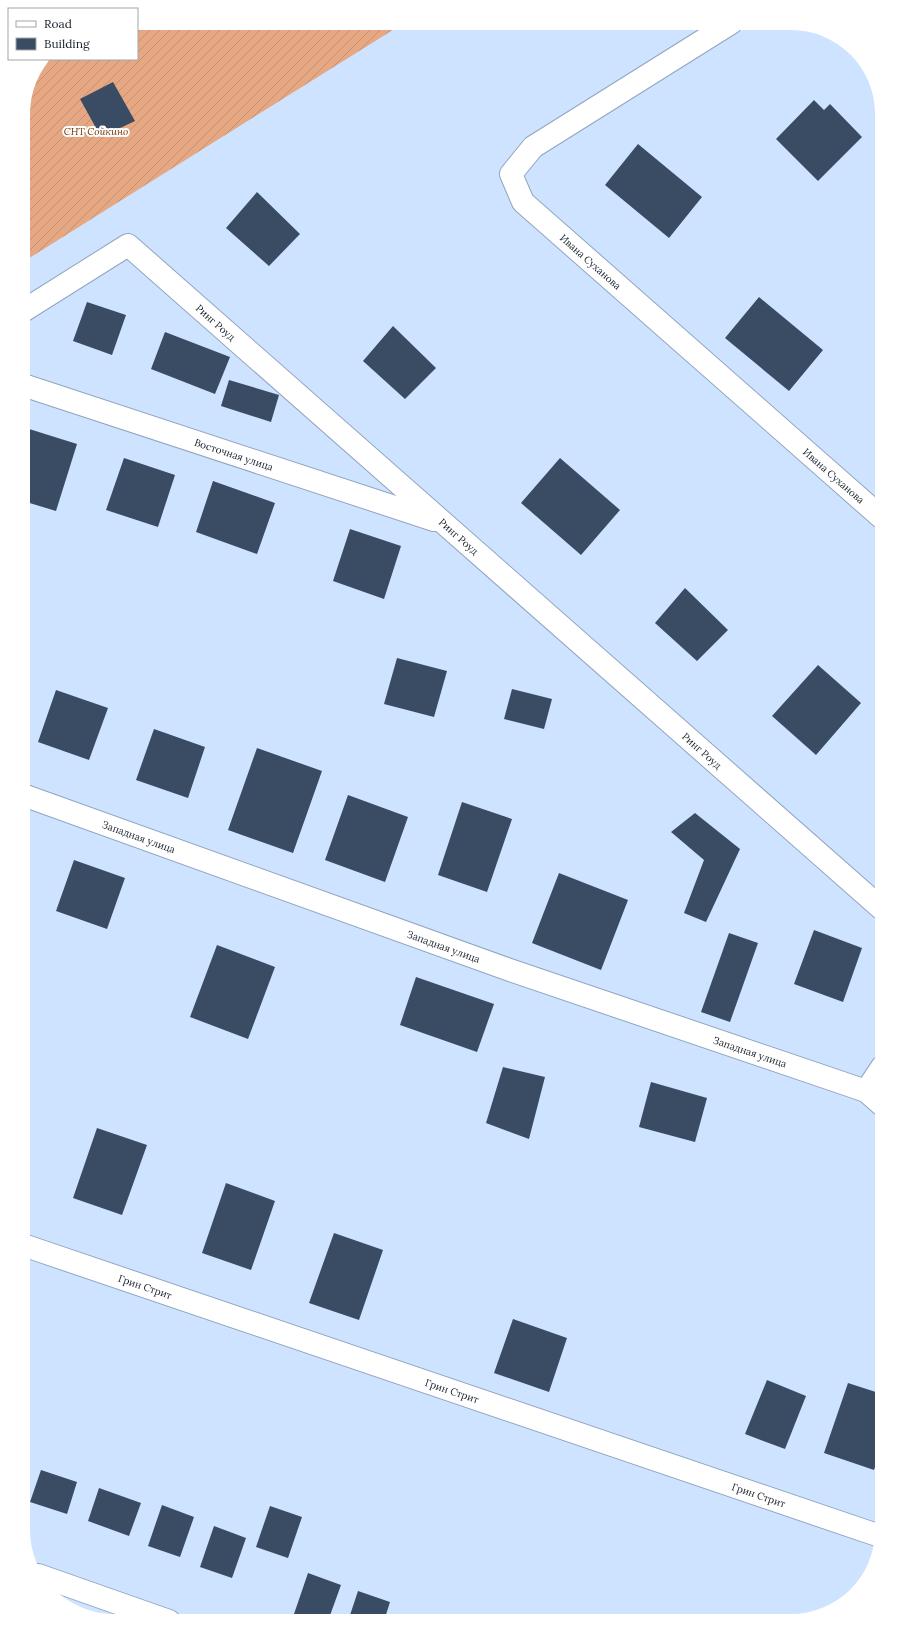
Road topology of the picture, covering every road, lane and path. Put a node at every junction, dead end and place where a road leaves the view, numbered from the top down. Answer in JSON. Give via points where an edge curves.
{"nodes":[{"id":1,"x":721,"y":30,"type":"edge"},
{"id":2,"x":30,"y":307,"type":"edge"},
{"id":3,"x":30,"y":387,"type":"edge"},
{"id":4,"x":875,"y":512,"type":"edge"},
{"id":5,"x":444,"y":523,"type":"junction"},
{"id":6,"x":30,"y":798,"type":"edge"},
{"id":7,"x":875,"y":903,"type":"edge"},
{"id":8,"x":874,"y":1098,"type":"edge"},
{"id":9,"x":30,"y":1247,"type":"edge"},
{"id":10,"x":875,"y":1534,"type":"edge"},
{"id":11,"x":45,"y":1577,"type":"edge"},
{"id":12,"x":150,"y":1614,"type":"edge"}],
"edges":[{"from":1,"to":4,"type":"street","name":"Ивана Суханова","via":[[533,147],[511,174],[523,202]]},
{"from":2,"to":5,"type":"street","name":"Ринг Роуд","via":[[128,245]]},
{"from":3,"to":5,"type":"street","name":"Восточная улица"},
{"from":5,"to":7,"type":"street","name":"Ринг Роуд"},
{"from":6,"to":8,"type":"street","name":"Западная улица","via":[[507,970]]},
{"from":9,"to":10,"type":"street","name":"Грин Стрит"},
{"from":11,"to":12,"type":"street"}]}
